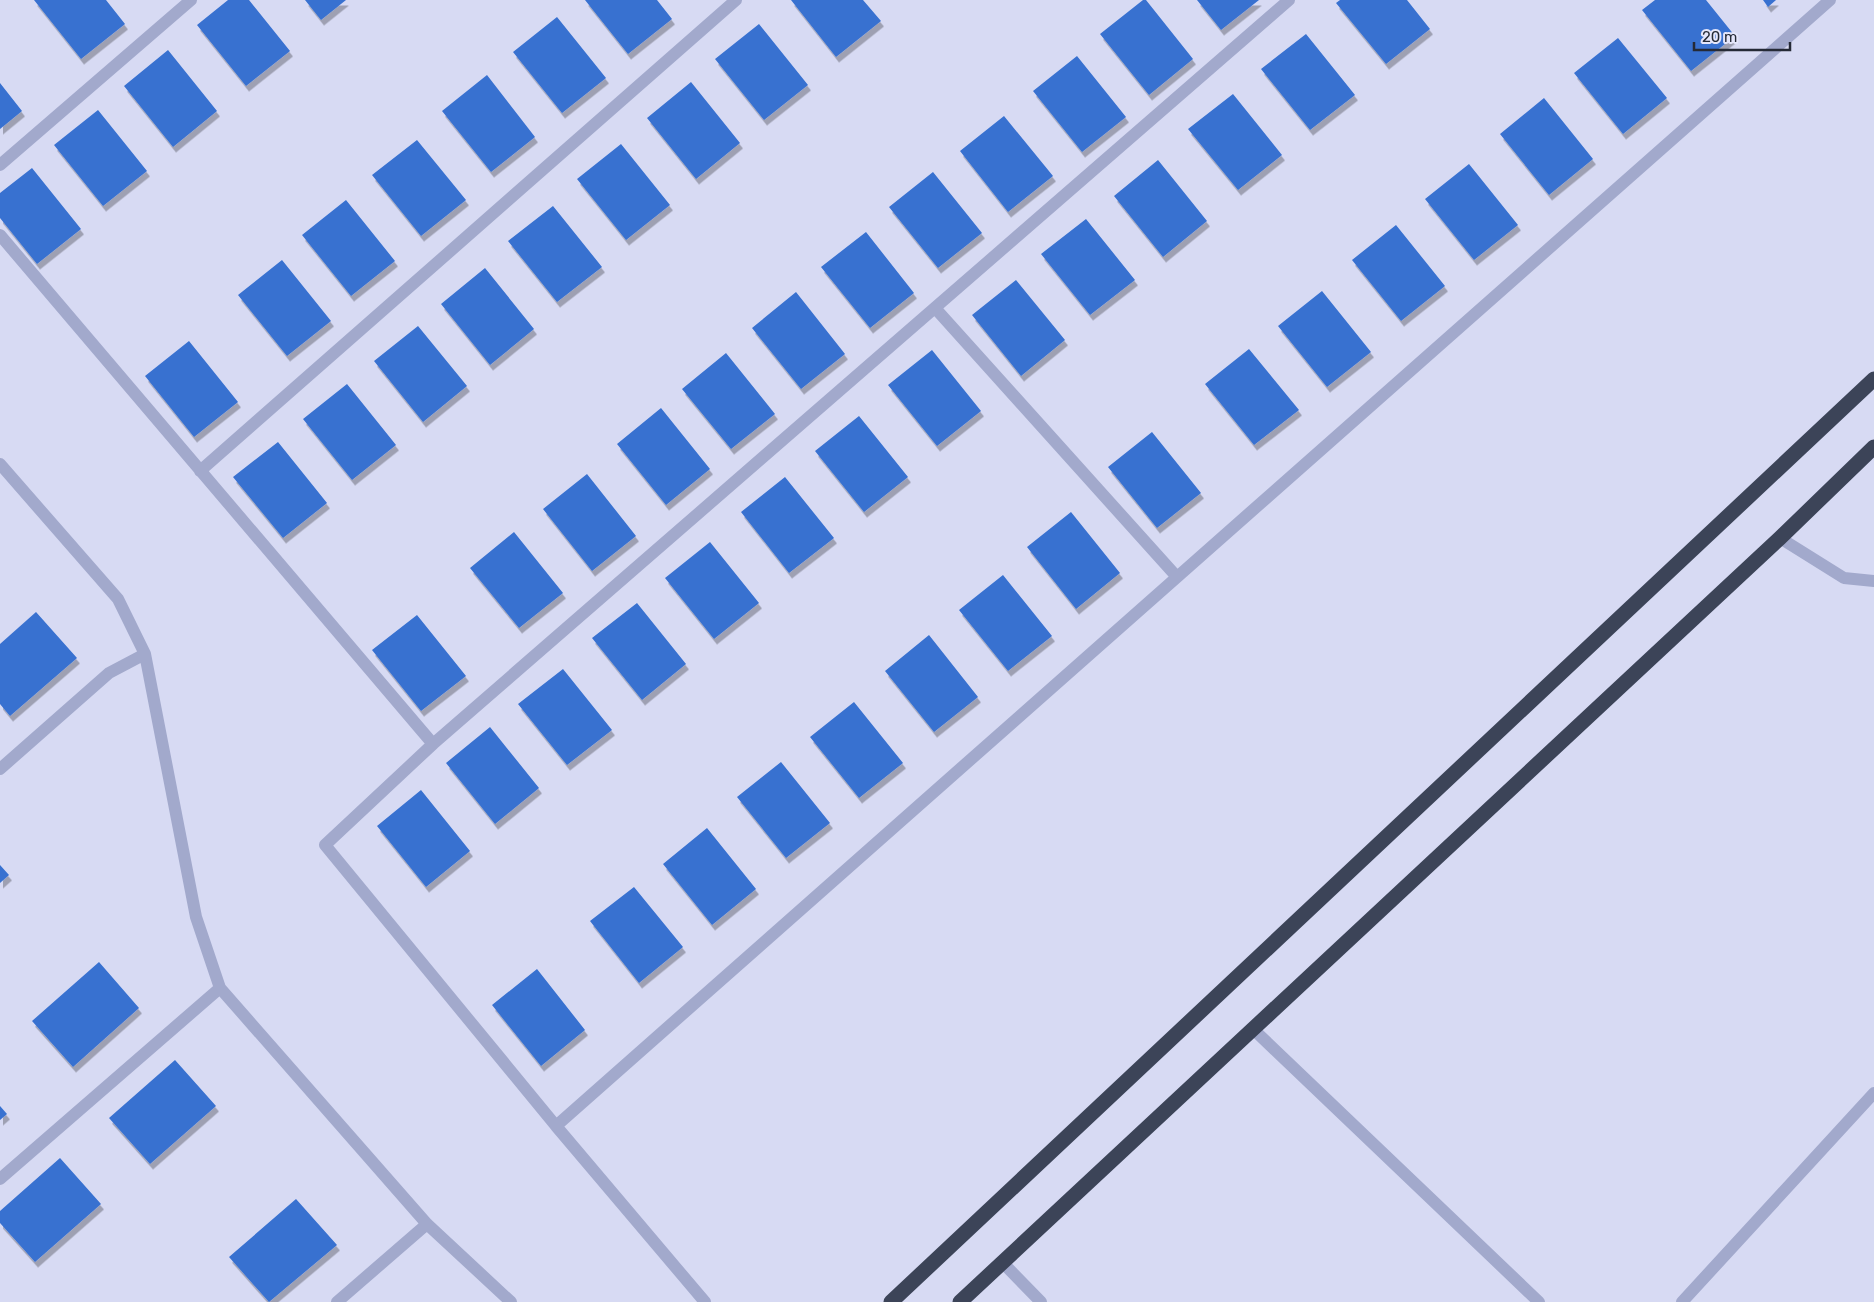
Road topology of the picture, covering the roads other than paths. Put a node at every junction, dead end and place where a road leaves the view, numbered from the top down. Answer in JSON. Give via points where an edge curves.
{"nodes":[{"id":1,"x":191,"y":0,"type":"edge"},
{"id":2,"x":736,"y":0,"type":"edge"},
{"id":3,"x":1289,"y":0,"type":"edge"},
{"id":4,"x":1830,"y":0,"type":"edge"},
{"id":5,"x":0,"y":165,"type":"edge"},
{"id":6,"x":0,"y":235,"type":"edge"},
{"id":7,"x":935,"y":308,"type":"junction"},
{"id":8,"x":1874,"y":379,"type":"edge"},
{"id":9,"x":1874,"y":448,"type":"edge"},
{"id":10,"x":0,"y":464,"type":"edge"},
{"id":11,"x":200,"y":471,"type":"junction"},
{"id":12,"x":1780,"y":538,"type":"junction"},
{"id":13,"x":1177,"y":577,"type":"junction"},
{"id":14,"x":1874,"y":581,"type":"edge"},
{"id":15,"x":145,"y":654,"type":"junction"},
{"id":16,"x":432,"y":744,"type":"junction"},
{"id":17,"x":0,"y":769,"type":"edge"},
{"id":18,"x":220,"y":988,"type":"junction"},
{"id":19,"x":1253,"y":1029,"type":"junction"},
{"id":20,"x":1874,"y":1093,"type":"edge"},
{"id":21,"x":556,"y":1126,"type":"junction"},
{"id":22,"x":0,"y":1179,"type":"edge"},
{"id":23,"x":427,"y":1224,"type":"junction"},
{"id":24,"x":1003,"y":1263,"type":"junction"},
{"id":25,"x":337,"y":1302,"type":"edge"},
{"id":26,"x":511,"y":1302,"type":"edge"},
{"id":27,"x":705,"y":1302,"type":"edge"},
{"id":28,"x":891,"y":1302,"type":"edge"},
{"id":29,"x":960,"y":1302,"type":"edge"},
{"id":30,"x":1041,"y":1302,"type":"edge"},
{"id":31,"x":1539,"y":1302,"type":"edge"},
{"id":32,"x":1682,"y":1302,"type":"edge"}],
"edges":[{"from":1,"to":5,"type":"street"},
{"from":2,"to":11,"type":"street"},
{"from":3,"to":7,"type":"street"},
{"from":4,"to":13,"type":"street"},
{"from":6,"to":11,"type":"street"},
{"from":7,"to":13,"type":"street"},
{"from":7,"to":16,"type":"street"},
{"from":8,"to":28,"type":"highway"},
{"from":9,"to":12,"type":"highway"},
{"from":10,"to":15,"type":"street","via":[[118,599]]},
{"from":11,"to":16,"type":"street"},
{"from":12,"to":14,"type":"street","via":[[1844,578]]},
{"from":12,"to":19,"type":"highway"},
{"from":13,"to":21,"type":"street"},
{"from":15,"to":17,"type":"street","via":[[109,673]]},
{"from":15,"to":18,"type":"street","via":[[196,917]]},
{"from":16,"to":21,"type":"street","via":[[324,845]]},
{"from":18,"to":22,"type":"street"},
{"from":18,"to":23,"type":"street"},
{"from":19,"to":24,"type":"highway"},
{"from":19,"to":31,"type":"street"},
{"from":20,"to":32,"type":"street"},
{"from":21,"to":27,"type":"street"},
{"from":23,"to":25,"type":"street"},
{"from":23,"to":26,"type":"street"},
{"from":24,"to":29,"type":"highway"},
{"from":24,"to":30,"type":"street"}]}
